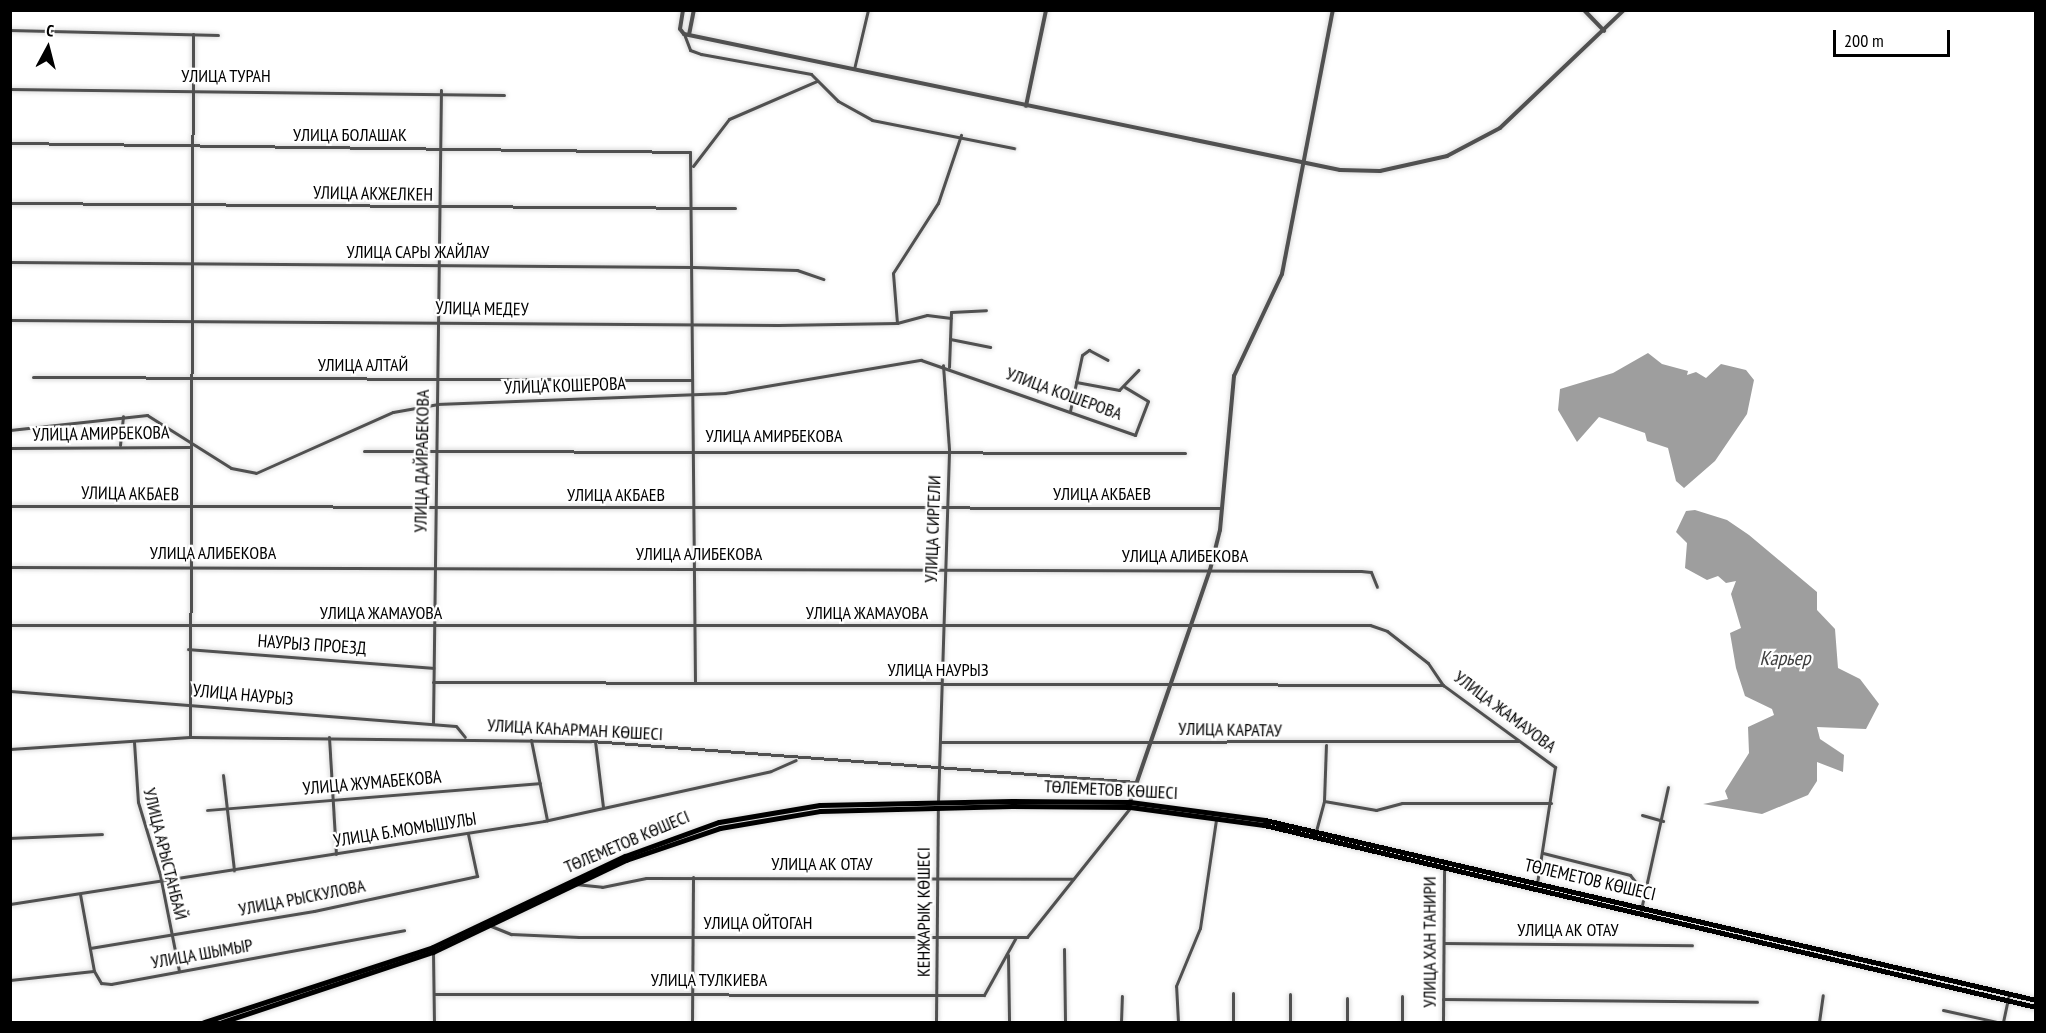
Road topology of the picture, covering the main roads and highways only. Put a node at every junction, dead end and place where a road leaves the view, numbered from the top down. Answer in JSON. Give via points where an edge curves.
{"nodes":[{"id":1,"x":1216,"y":815,"type":"junction"},
{"id":2,"x":1444,"y":865,"type":"junction"},
{"id":3,"x":574,"y":883,"type":"junction"},
{"id":4,"x":1641,"y":911,"type":"junction"},
{"id":5,"x":2009,"y":997,"type":"junction"},
{"id":6,"x":2036,"y":1000,"type":"edge"},
{"id":7,"x":2036,"y":1007,"type":"edge"},
{"id":8,"x":204,"y":1023,"type":"edge"},
{"id":9,"x":222,"y":1023,"type":"edge"}],
"edges":[{"from":1,"to":2,"type":"main road","name":"ТӨЛЕМЕТОВ КӨШЕСІ"},
{"from":1,"to":2,"type":"main road","name":"ТӨЛЕМЕТОВ КӨШЕСІ","via":[[1316,831]]},
{"from":1,"to":3,"type":"main road","name":"ТӨЛЕМЕТОВ КӨШЕСІ","via":[[1130,804],[820,805],[751,814],[664,841]]},
{"from":2,"to":4,"type":"main road","name":"ТӨЛЕМЕТОВ КӨШЕСІ"},
{"from":2,"to":4,"type":"main road","name":"ТӨЛЕМЕТОВ КӨШЕСІ","via":[[1537,883]]},
{"from":3,"to":8,"type":"main road","name":"ТӨЛЕМЕТОВ КӨШЕСІ","via":[[433,947]]},
{"from":3,"to":9,"type":"main road","name":"ТӨЛЕМЕТОВ КӨШЕСІ","via":[[433,952]]},
{"from":4,"to":5,"type":"main road","name":"ТӨЛЕМЕТОВ КӨШЕСІ"},
{"from":5,"to":6,"type":"main road","name":"ТӨЛЕМЕТОВ КӨШЕСІ"},
{"from":5,"to":7,"type":"main road","name":"ТӨЛЕМЕТОВ КӨШЕСІ"}]}
